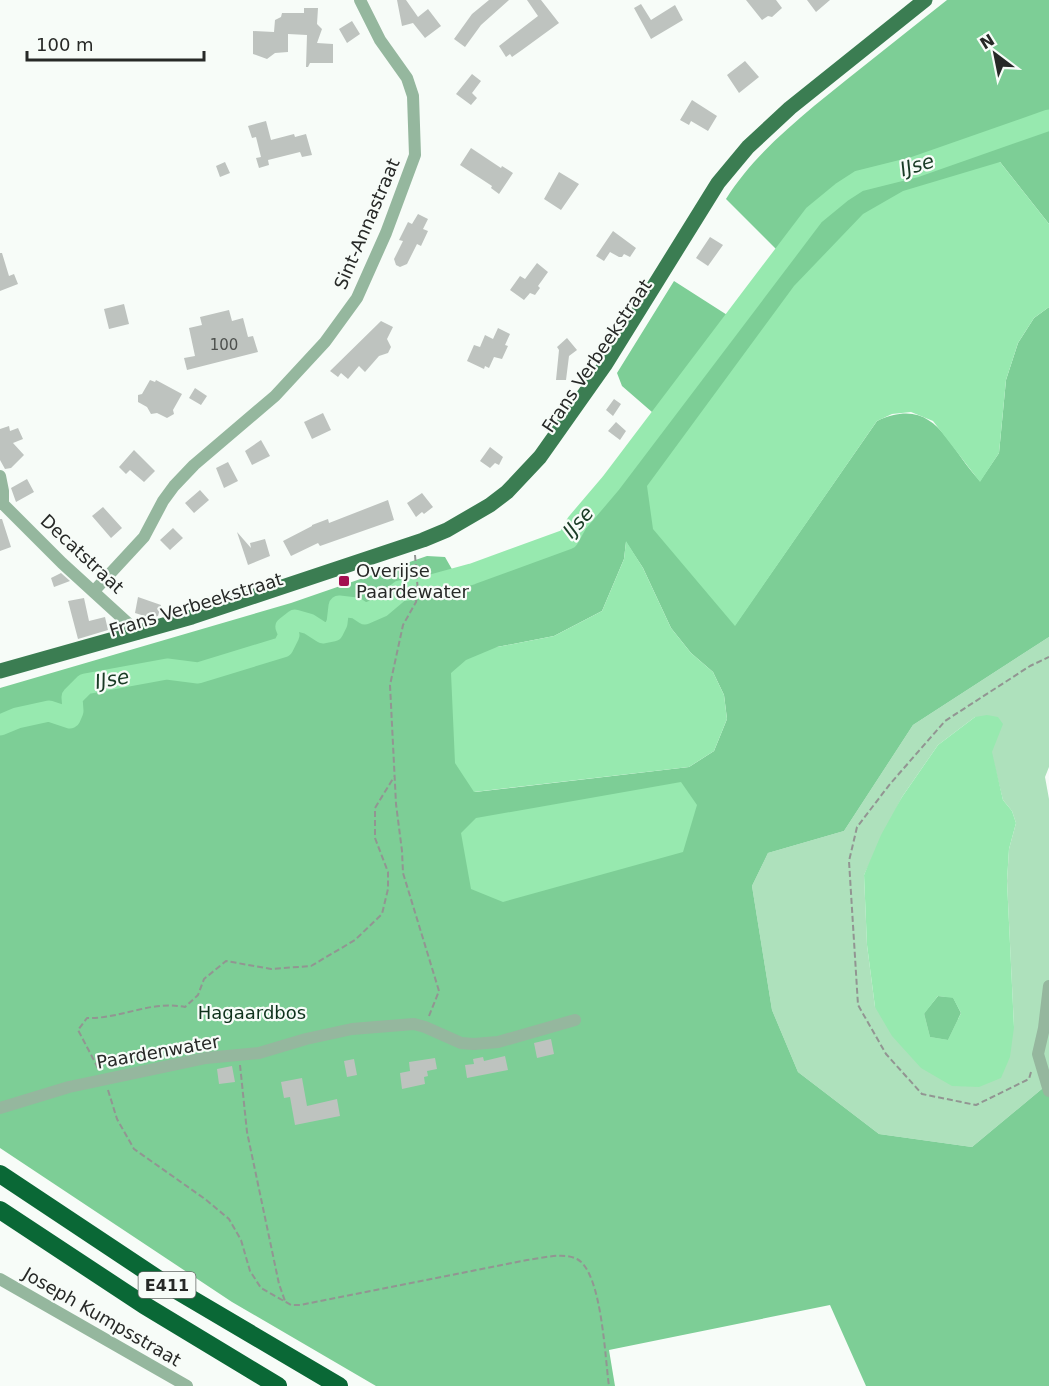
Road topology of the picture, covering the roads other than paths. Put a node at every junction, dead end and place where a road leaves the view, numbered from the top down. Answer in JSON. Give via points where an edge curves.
{"nodes":[{"id":1,"x":360,"y":0,"type":"edge"},
{"id":2,"x":925,"y":0,"type":"edge"},
{"id":3,"x":0,"y":476,"type":"edge"},
{"id":4,"x":2,"y":504,"type":"edge"},
{"id":5,"x":94,"y":591,"type":"junction"},
{"id":6,"x":137,"y":634,"type":"junction"},
{"id":7,"x":0,"y":671,"type":"edge"},
{"id":8,"x":1049,"y":986,"type":"edge"},
{"id":9,"x":575,"y":1020,"type":"dead end"},
{"id":10,"x":1049,"y":1091,"type":"edge"},
{"id":11,"x":0,"y":1108,"type":"edge"},
{"id":12,"x":0,"y":1174,"type":"edge"},
{"id":13,"x":0,"y":1210,"type":"edge"},
{"id":14,"x":0,"y":1279,"type":"edge"},
{"id":15,"x":187,"y":1386,"type":"edge"},
{"id":16,"x":278,"y":1386,"type":"edge"},
{"id":17,"x":339,"y":1386,"type":"edge"}],
"edges":[{"from":1,"to":5,"type":"street","name":"Sint-Annastraat","via":[[380,40],[407,78],[413,96],[415,155],[357,298],[325,342],[274,396],[174,486],[144,537]]},
{"from":2,"to":6,"type":"main road","name":"Frans Verbeekstraat","via":[[790,108],[741,154],[718,183],[606,365],[540,457],[507,492],[471,517],[423,540]]},
{"from":3,"to":4,"type":"street"},
{"from":4,"to":5,"type":"street","name":"Decatstraat"},
{"from":5,"to":6,"type":"street","name":"Decatstraat"},
{"from":6,"to":7,"type":"main road","name":"Frans Verbeekstraat"},
{"from":8,"to":10,"type":"street","via":[[1038,1054]]},
{"from":9,"to":11,"type":"street","name":"Paardenwater","via":[[498,1042],[474,1044],[461,1043],[414,1024],[352,1029],[259,1053],[206,1058],[105,1079]]},
{"from":12,"to":17,"type":"highway","number":"E411","via":[[160,1281]]},
{"from":13,"to":16,"type":"highway","number":"E411","via":[[144,1305]]},
{"from":14,"to":15,"type":"street","name":"Joseph Kumpsstraat"}]}
